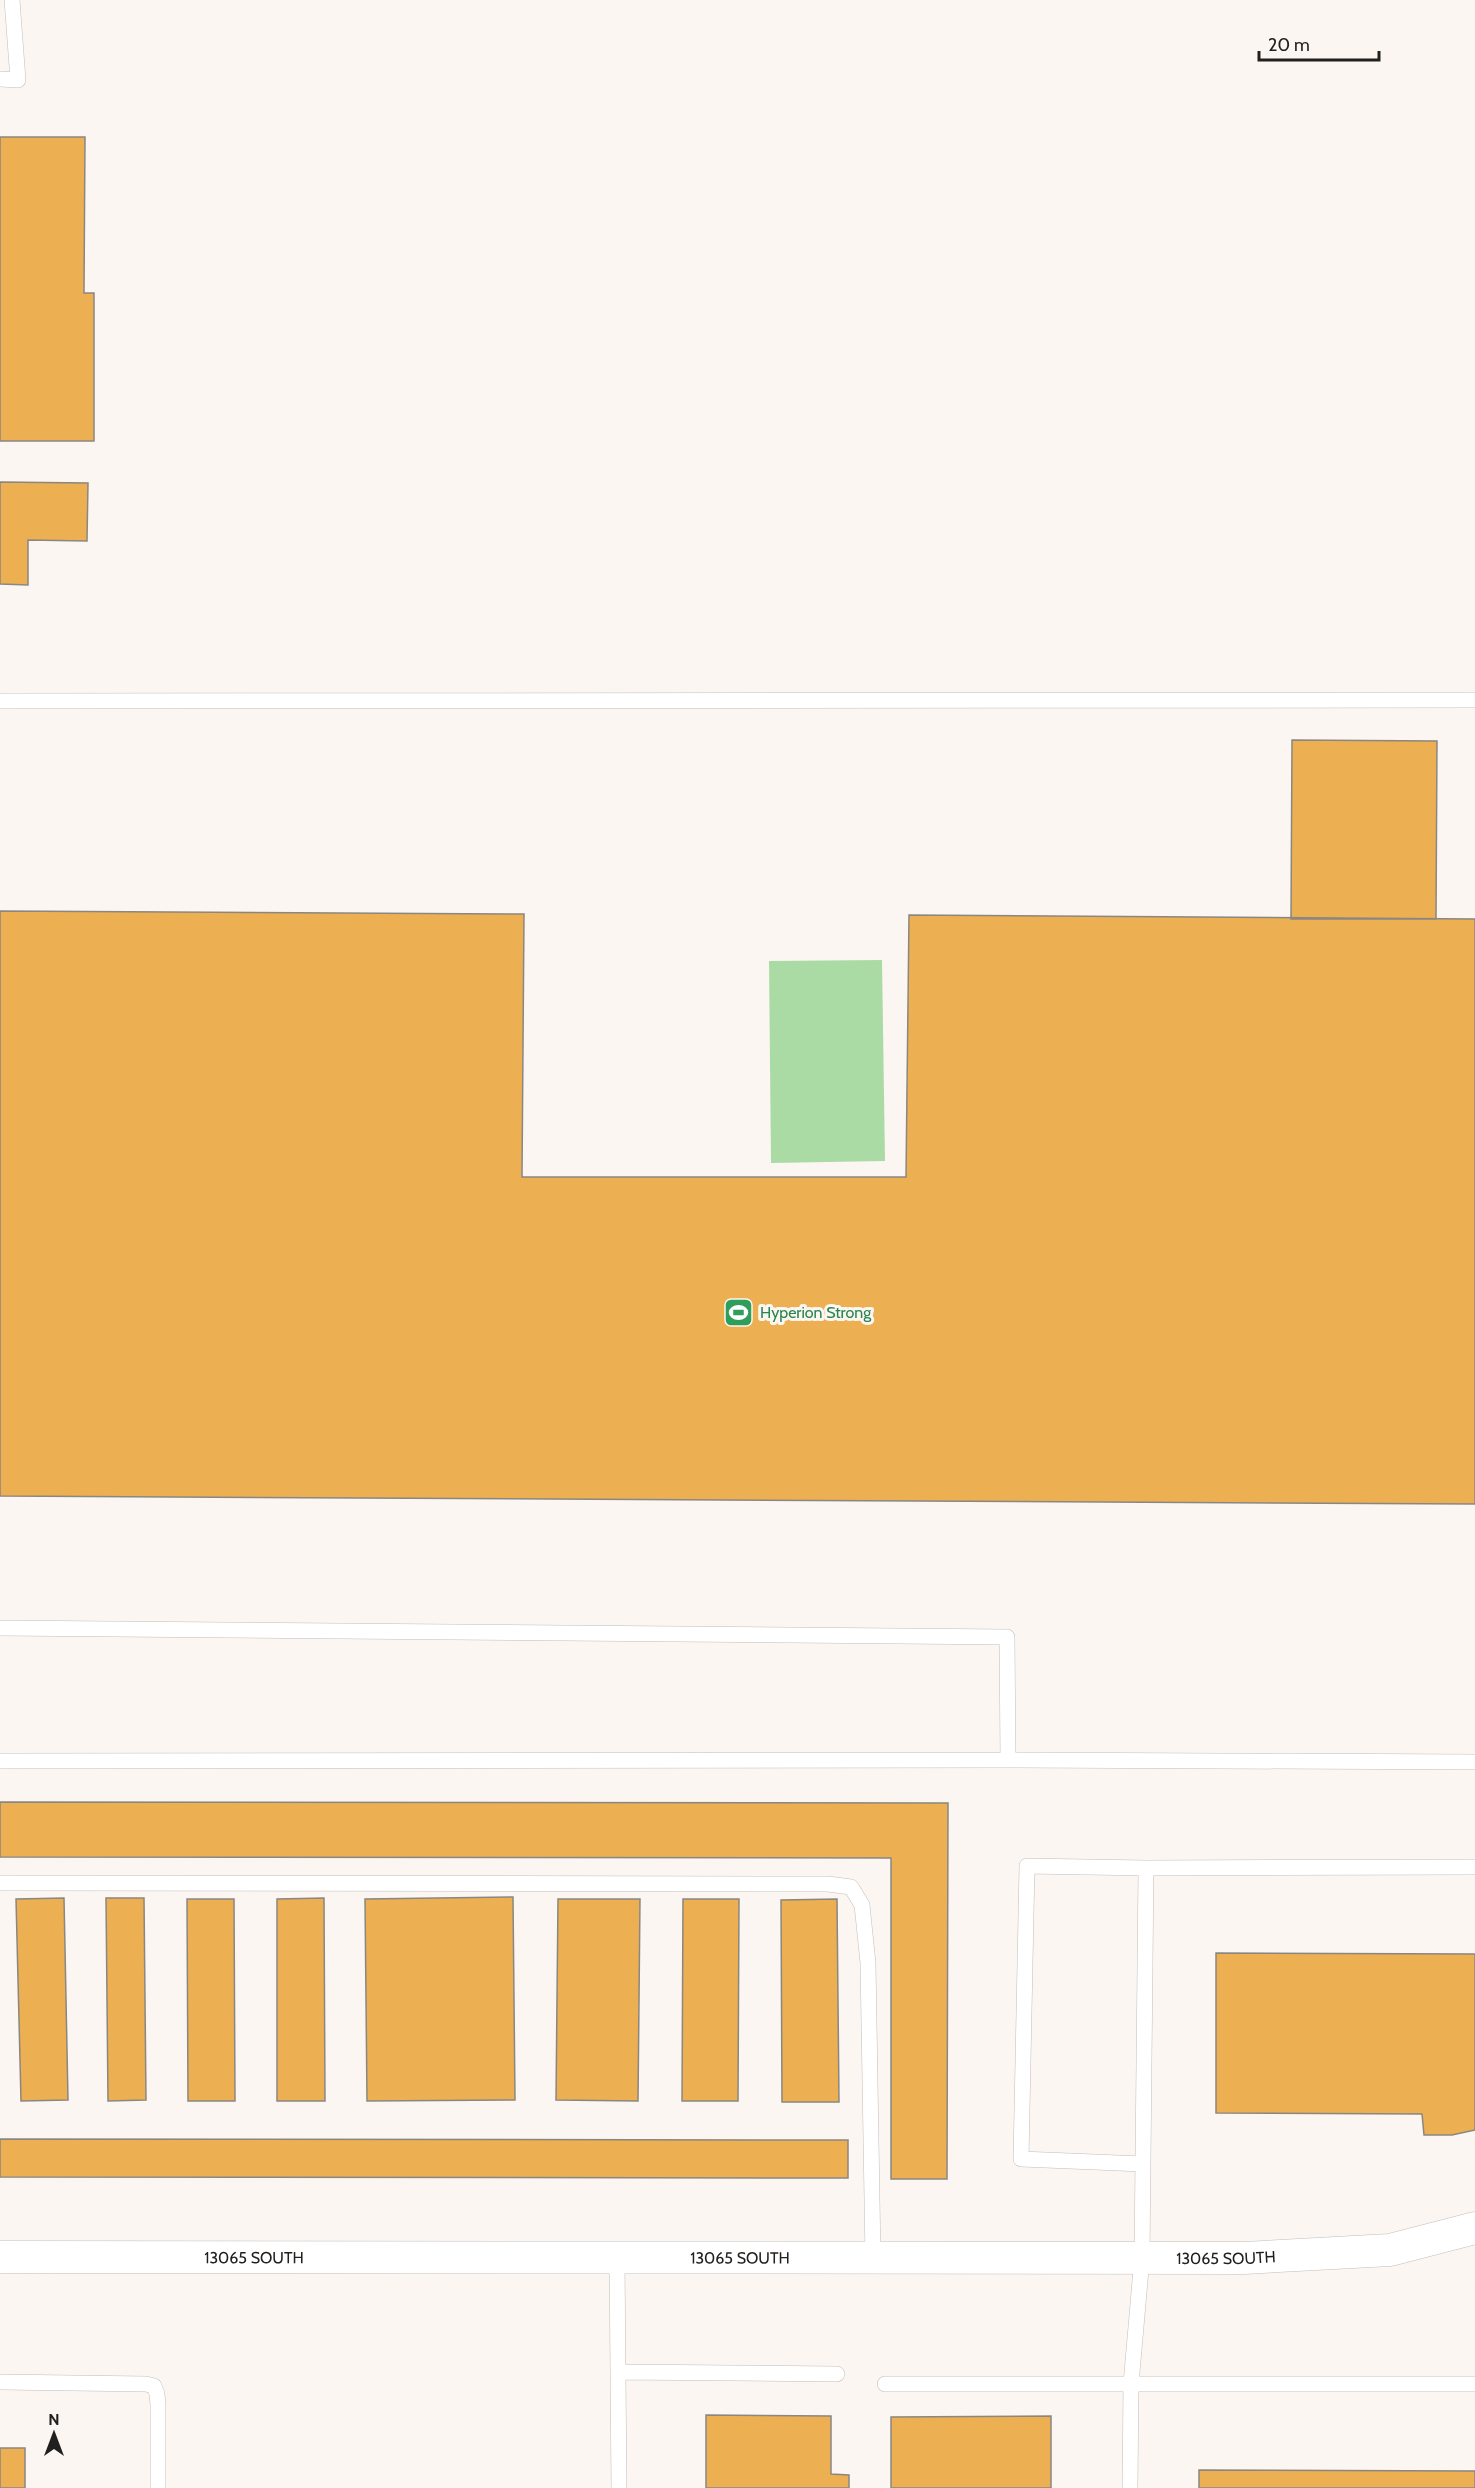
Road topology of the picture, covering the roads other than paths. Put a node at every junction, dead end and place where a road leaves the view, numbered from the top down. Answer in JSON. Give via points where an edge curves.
{"nodes":[{"id":1,"x":12,"y":0,"type":"edge"},
{"id":2,"x":0,"y":80,"type":"edge"},
{"id":3,"x":1475,"y":700,"type":"edge"},
{"id":4,"x":0,"y":701,"type":"edge"},
{"id":5,"x":0,"y":1628,"type":"edge"},
{"id":6,"x":1008,"y":1760,"type":"junction"},
{"id":7,"x":0,"y":1761,"type":"edge"},
{"id":8,"x":1475,"y":1762,"type":"edge"},
{"id":9,"x":1475,"y":1867,"type":"edge"},
{"id":10,"x":1146,"y":1868,"type":"junction"},
{"id":11,"x":0,"y":1883,"type":"edge"},
{"id":12,"x":1143,"y":2164,"type":"junction"},
{"id":13,"x":1475,"y":2228,"type":"edge"},
{"id":14,"x":0,"y":2257,"type":"edge"},
{"id":15,"x":617,"y":2258,"type":"junction"},
{"id":16,"x":873,"y":2258,"type":"junction"},
{"id":17,"x":1142,"y":2258,"type":"junction"},
{"id":18,"x":618,"y":2372,"type":"junction"},
{"id":19,"x":837,"y":2374,"type":"dead end"},
{"id":20,"x":0,"y":2382,"type":"edge"},
{"id":21,"x":885,"y":2384,"type":"dead end"},
{"id":22,"x":1131,"y":2384,"type":"junction"},
{"id":23,"x":1475,"y":2384,"type":"edge"},
{"id":24,"x":158,"y":2488,"type":"edge"},
{"id":25,"x":619,"y":2488,"type":"edge"},
{"id":26,"x":1130,"y":2488,"type":"edge"}],
"edges":[{"from":1,"to":2,"type":"lane","via":[[18,80]]},
{"from":3,"to":4,"type":"lane"},
{"from":5,"to":6,"type":"lane","via":[[1007,1637]]},
{"from":6,"to":7,"type":"lane"},
{"from":6,"to":8,"type":"lane"},
{"from":9,"to":10,"type":"lane"},
{"from":10,"to":12,"type":"lane"},
{"from":10,"to":12,"type":"lane","via":[[1027,1866],[1021,2159]]},
{"from":11,"to":16,"type":"lane","via":[[851,1887],[862,1905],[868,1963]]},
{"from":12,"to":17,"type":"lane"},
{"from":13,"to":17,"type":"street","name":"13065 SOUTH","via":[[1390,2250],[1244,2258]]},
{"from":14,"to":15,"type":"street","name":"13065 SOUTH"},
{"from":15,"to":16,"type":"street","name":"13065 SOUTH"},
{"from":15,"to":18,"type":"lane"},
{"from":16,"to":17,"type":"street","name":"13065 SOUTH"},
{"from":17,"to":22,"type":"lane"},
{"from":18,"to":19,"type":"lane"},
{"from":18,"to":25,"type":"lane"},
{"from":20,"to":24,"type":"lane","via":[[154,2386],[158,2405]]},
{"from":21,"to":22,"type":"lane"},
{"from":22,"to":23,"type":"lane"},
{"from":22,"to":26,"type":"lane"}]}
